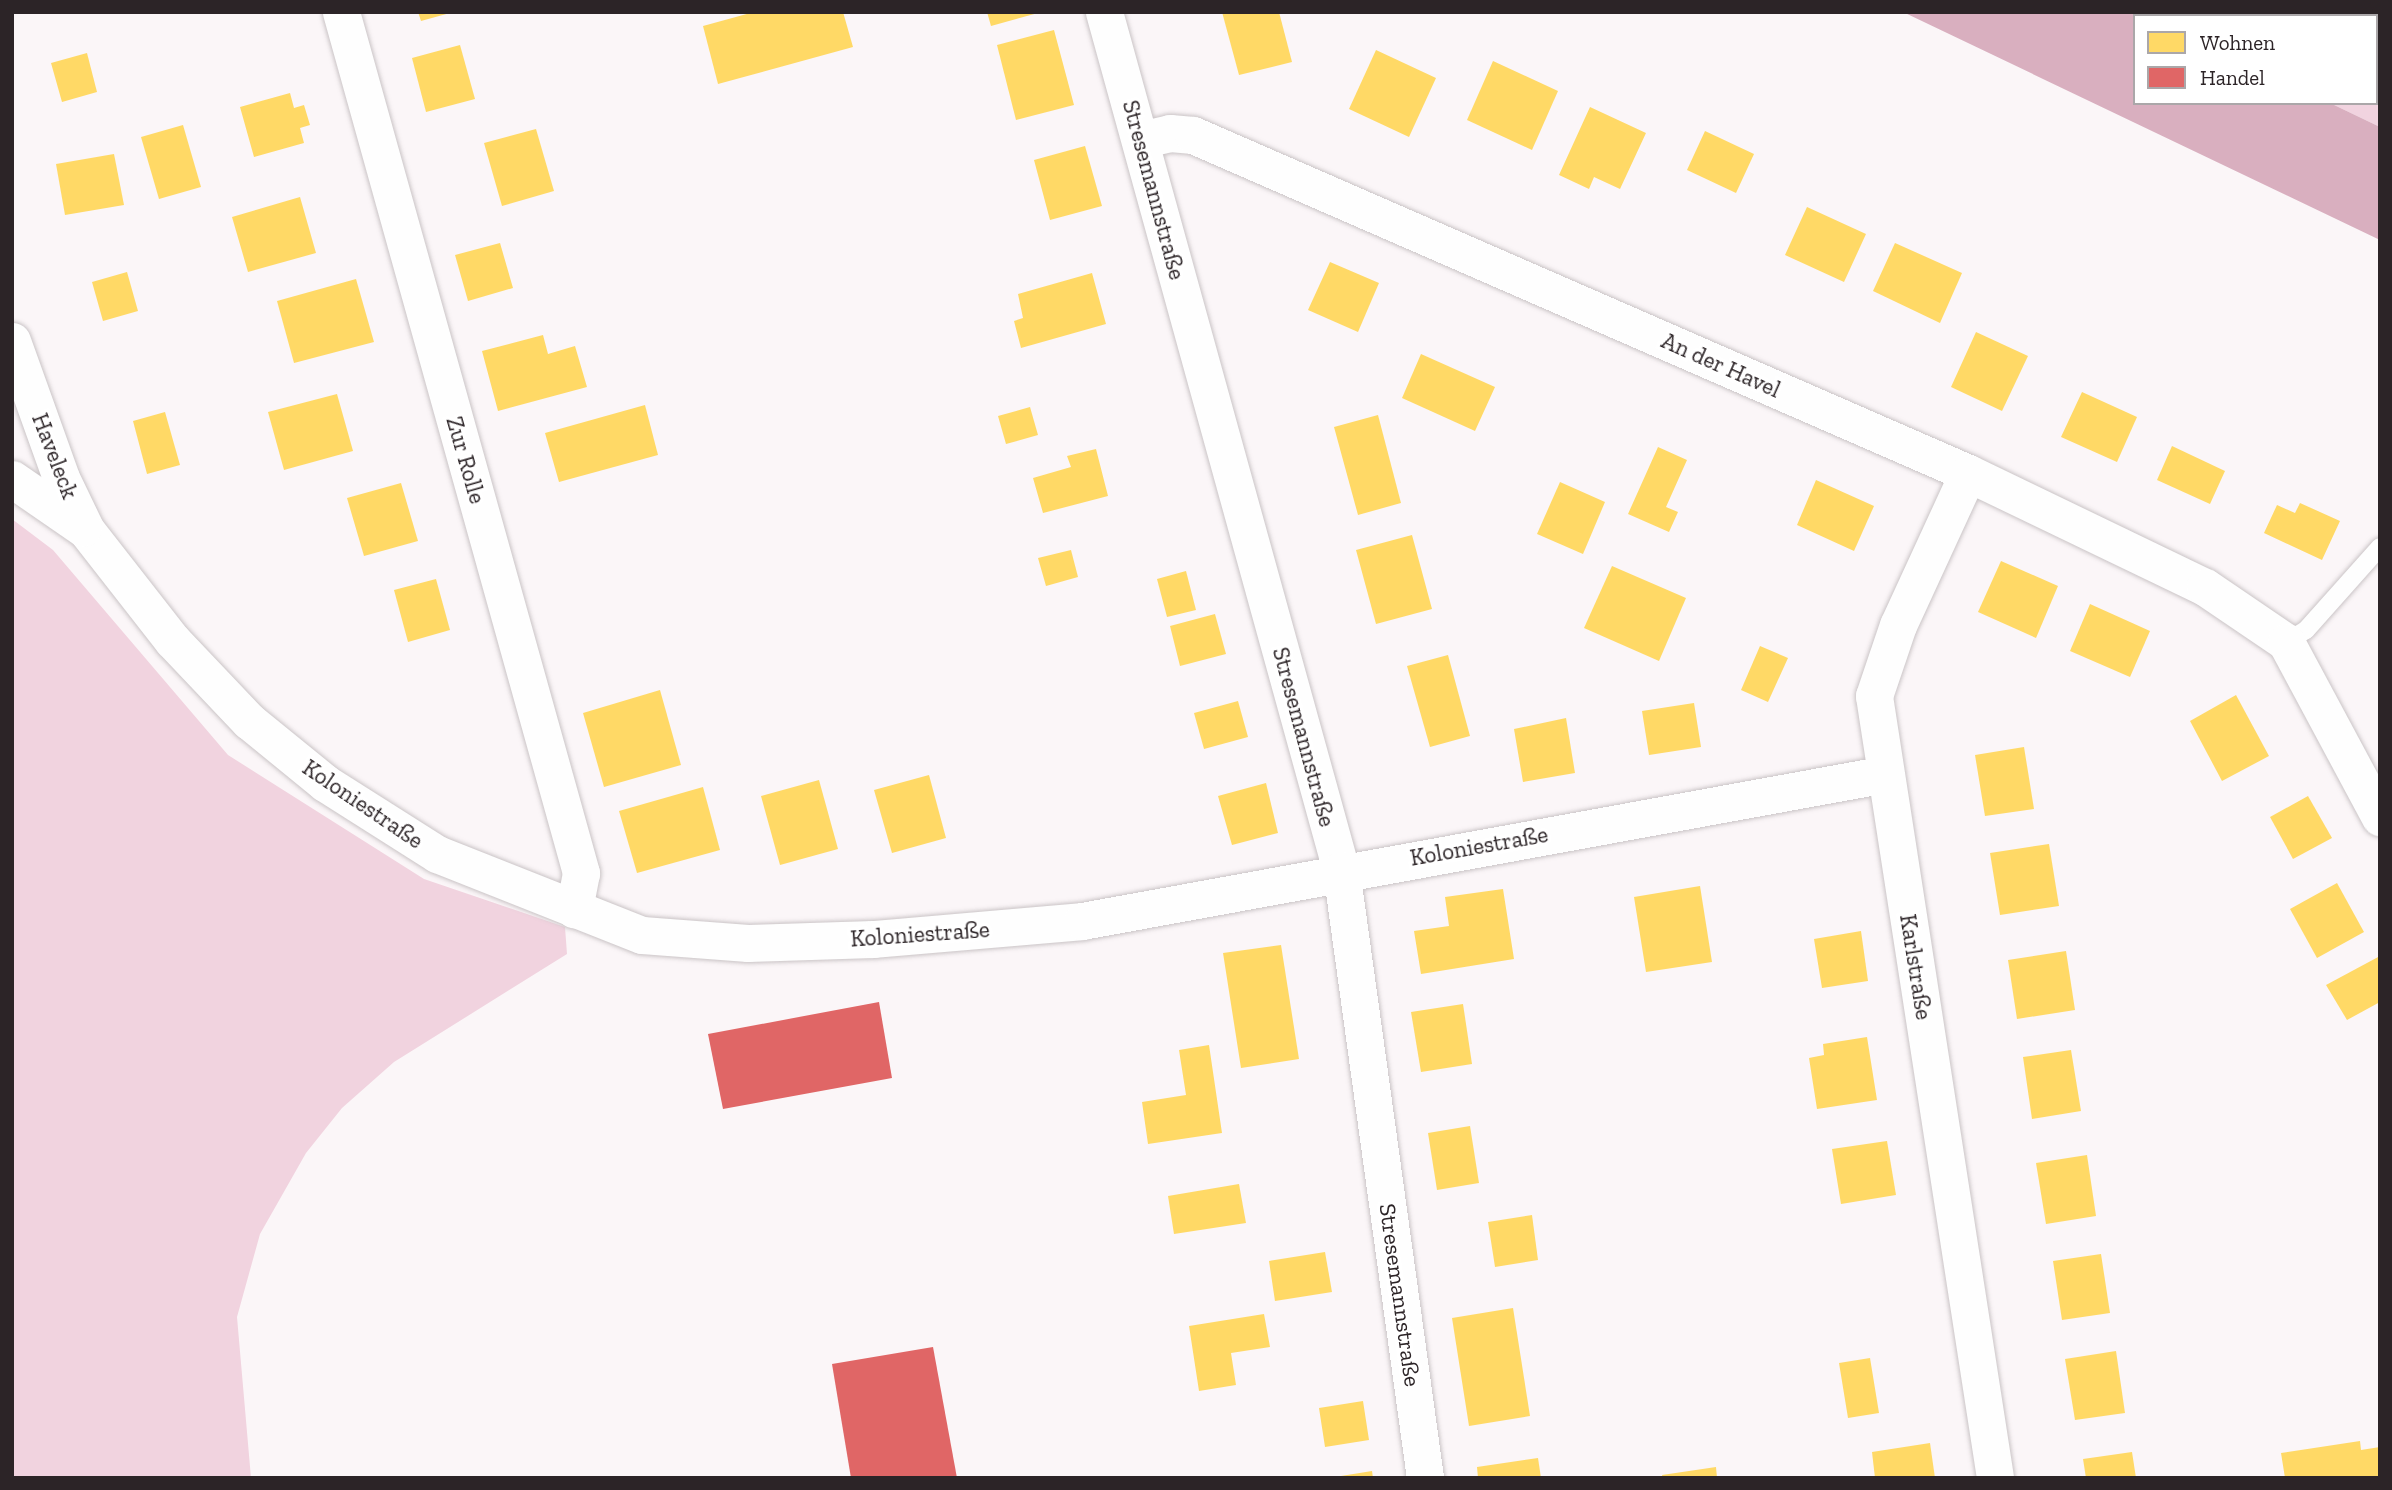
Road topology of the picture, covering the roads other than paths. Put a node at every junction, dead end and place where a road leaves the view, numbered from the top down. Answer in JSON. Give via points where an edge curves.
{"nodes":[{"id":1,"x":341,"y":12,"type":"edge"},
{"id":2,"x":1104,"y":12,"type":"edge"},
{"id":3,"x":1140,"y":140,"type":"junction"},
{"id":4,"x":12,"y":341,"type":"edge"},
{"id":5,"x":1968,"y":473,"type":"junction"},
{"id":6,"x":12,"y":479,"type":"edge"},
{"id":7,"x":86,"y":530,"type":"junction"},
{"id":8,"x":2380,"y":547,"type":"edge"},
{"id":9,"x":2286,"y":642,"type":"junction"},
{"id":10,"x":1886,"y":774,"type":"junction"},
{"id":11,"x":2380,"y":817,"type":"edge"},
{"id":12,"x":1341,"y":870,"type":"junction"},
{"id":13,"x":574,"y":909,"type":"junction"},
{"id":14,"x":1425,"y":1478,"type":"edge"},
{"id":15,"x":1995,"y":1478,"type":"edge"}],
"edges":[{"from":1,"to":13,"type":"street","name":"Zur Rolle","via":[[581,873]]},
{"from":2,"to":3,"type":"street","name":"Stresemannstraße"},
{"from":3,"to":5,"type":"street","name":"An der Havel","via":[[1170,133],[1193,135]]},
{"from":3,"to":12,"type":"street","name":"Stresemannstraße"},
{"from":4,"to":7,"type":"street","name":"Haveleck","via":[[61,478]]},
{"from":5,"to":9,"type":"street","name":"An der Havel","via":[[2205,587]]},
{"from":5,"to":10,"type":"street","name":"Karlstraße","via":[[1898,625],[1874,696]]},
{"from":6,"to":7,"type":"street"},
{"from":7,"to":13,"type":"street","name":"Koloniestraße","via":[[172,640],[249,721],[325,783],[437,853]]},
{"from":8,"to":9,"type":"lane","via":[[2306,630]]},
{"from":9,"to":11,"type":"street"},
{"from":10,"to":12,"type":"street","name":"Koloniestraße"},
{"from":10,"to":15,"type":"street","name":"Karlstraße"},
{"from":12,"to":13,"type":"street","name":"Koloniestraße","via":[[1082,921],[873,939],[748,943],[642,935]]},
{"from":12,"to":14,"type":"street","name":"Stresemannstraße"}]}
